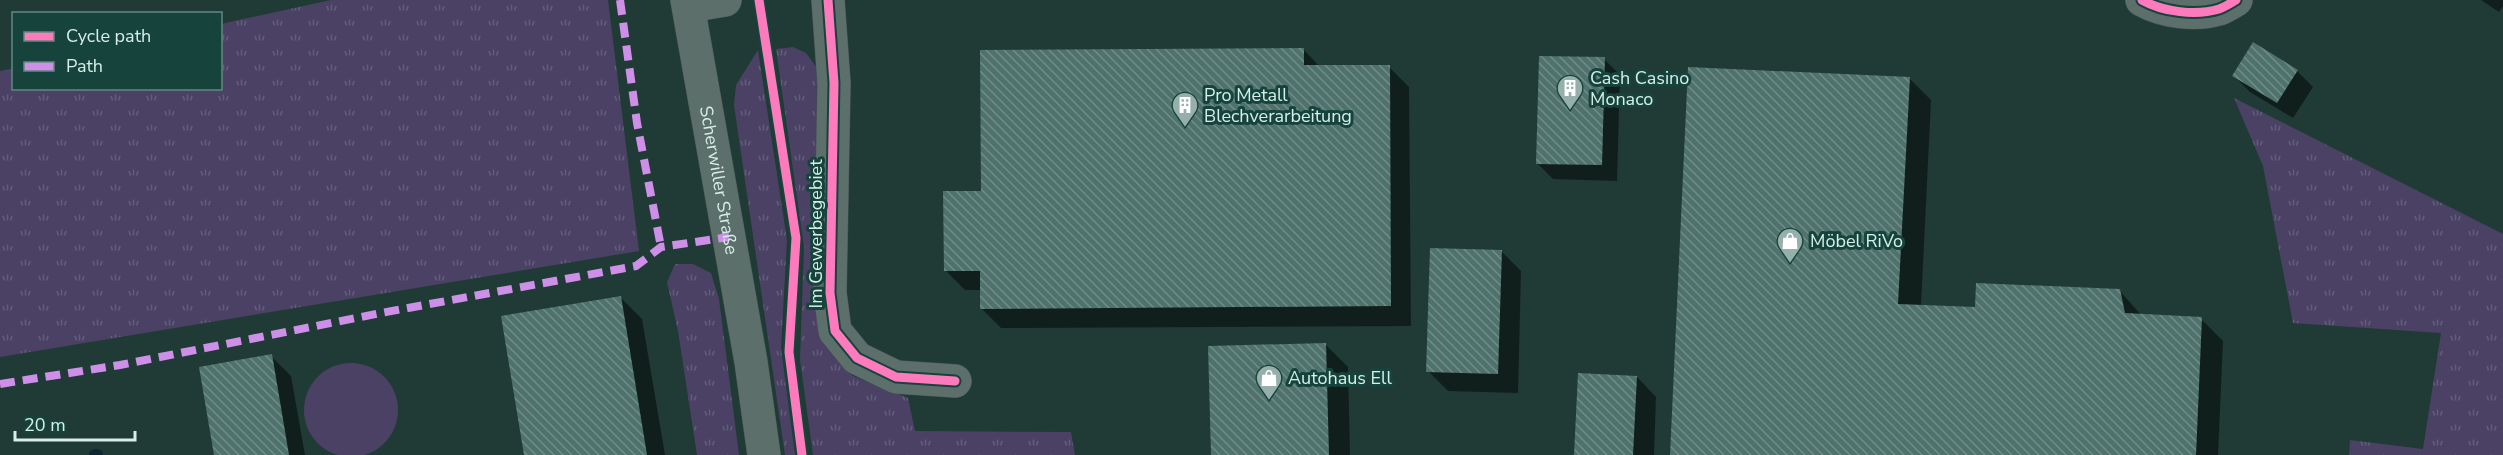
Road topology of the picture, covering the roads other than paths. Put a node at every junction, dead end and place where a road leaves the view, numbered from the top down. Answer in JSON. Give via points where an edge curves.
{"nodes":[{"id":1,"x":725,"y":0,"type":"edge"},
{"id":2,"x":828,"y":0,"type":"edge"},
{"id":3,"x":2142,"y":0,"type":"edge"},
{"id":4,"x":2236,"y":0,"type":"edge"},
{"id":5,"x":688,"y":3,"type":"edge"},
{"id":6,"x":956,"y":381,"type":"dead end"},
{"id":7,"x":764,"y":455,"type":"edge"}],
"edges":[{"from":1,"to":5,"type":"street"},
{"from":2,"to":6,"type":"street","name":"Im Gewerbegebiet","via":[[834,83],[830,292],[835,331],[857,358],[896,377]]},
{"from":3,"to":4,"type":"street","via":[[2191,13],[2219,9]]},
{"from":5,"to":7,"type":"street","name":"Scherwiller Straße"}]}
